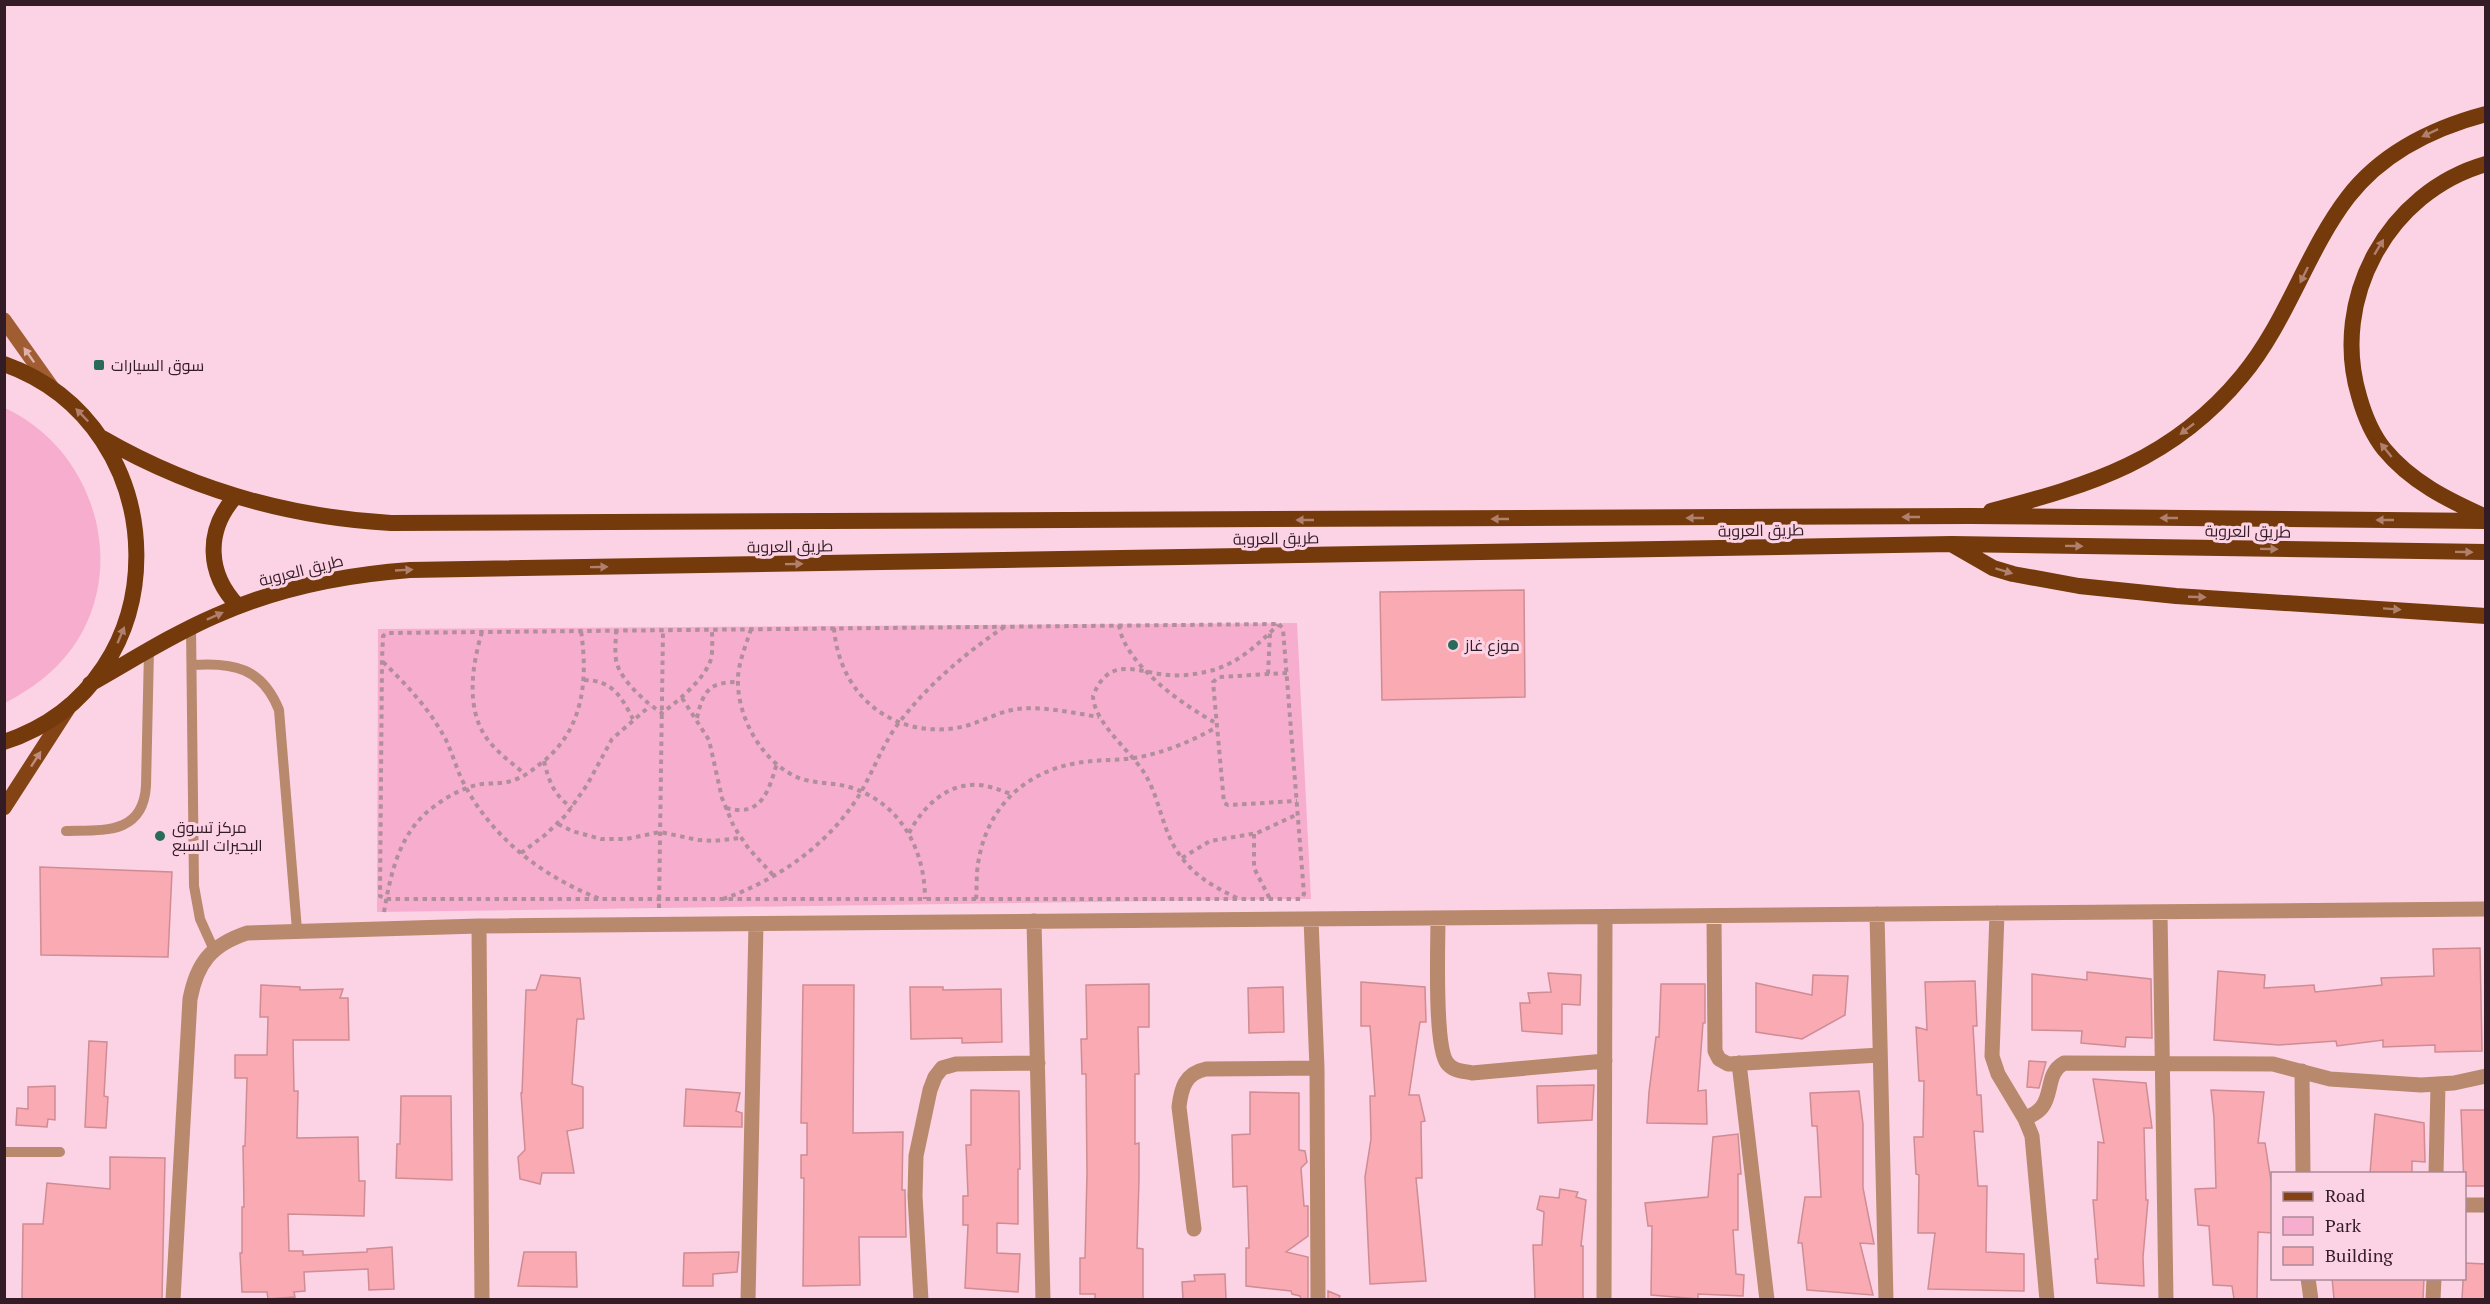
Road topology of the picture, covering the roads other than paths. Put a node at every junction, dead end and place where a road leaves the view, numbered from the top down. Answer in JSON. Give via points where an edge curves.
{"nodes":[{"id":1,"x":2486,"y":114,"type":"edge"},
{"id":2,"x":2486,"y":164,"type":"edge"},
{"id":3,"x":4,"y":320,"type":"edge"},
{"id":4,"x":4,"y":363,"type":"edge"},
{"id":5,"x":53,"y":389,"type":"junction"},
{"id":6,"x":102,"y":438,"type":"junction"},
{"id":7,"x":235,"y":497,"type":"junction"},
{"id":8,"x":1970,"y":516,"type":"junction"},
{"id":9,"x":2486,"y":519,"type":"edge"},
{"id":10,"x":1952,"y":544,"type":"junction"},
{"id":11,"x":2486,"y":552,"type":"edge"},
{"id":12,"x":238,"y":606,"type":"junction"},
{"id":13,"x":2486,"y":616,"type":"edge"},
{"id":14,"x":191,"y":627,"type":"junction"},
{"id":15,"x":149,"y":650,"type":"junction"},
{"id":16,"x":192,"y":665,"type":"junction"},
{"id":17,"x":90,"y":684,"type":"junction"},
{"id":18,"x":74,"y":701,"type":"junction"},
{"id":19,"x":4,"y":742,"type":"edge"},
{"id":20,"x":4,"y":808,"type":"edge"},
{"id":21,"x":66,"y":831,"type":"dead end"},
{"id":22,"x":2486,"y":909,"type":"edge"},
{"id":23,"x":2160,"y":912,"type":"junction"},
{"id":24,"x":1997,"y":913,"type":"junction"},
{"id":25,"x":1877,"y":914,"type":"junction"},
{"id":26,"x":1605,"y":916,"type":"junction"},
{"id":27,"x":1714,"y":916,"type":"junction"},
{"id":28,"x":1438,"y":918,"type":"junction"},
{"id":29,"x":1311,"y":919,"type":"junction"},
{"id":30,"x":1034,"y":921,"type":"junction"},
{"id":31,"x":756,"y":924,"type":"junction"},
{"id":32,"x":479,"y":926,"type":"junction"},
{"id":33,"x":297,"y":930,"type":"junction"},
{"id":34,"x":214,"y":950,"type":"junction"},
{"id":35,"x":1880,"y":1055,"type":"junction"},
{"id":36,"x":1605,"y":1061,"type":"junction"},
{"id":37,"x":1739,"y":1063,"type":"junction"},
{"id":38,"x":2162,"y":1063,"type":"junction"},
{"id":39,"x":1038,"y":1064,"type":"junction"},
{"id":40,"x":1317,"y":1068,"type":"junction"},
{"id":41,"x":2302,"y":1071,"type":"junction"},
{"id":42,"x":2486,"y":1076,"type":"edge"},
{"id":43,"x":2439,"y":1085,"type":"junction"},
{"id":44,"x":2025,"y":1119,"type":"junction"},
{"id":45,"x":4,"y":1152,"type":"edge"},
{"id":46,"x":60,"y":1152,"type":"dead end"},
{"id":47,"x":2303,"y":1172,"type":"edge"},
{"id":48,"x":2436,"y":1172,"type":"edge"},
{"id":49,"x":2466,"y":1205,"type":"edge"},
{"id":50,"x":2486,"y":1205,"type":"edge"},
{"id":51,"x":1194,"y":1229,"type":"dead end"},
{"id":52,"x":2308,"y":1280,"type":"edge"},
{"id":53,"x":2434,"y":1280,"type":"edge"},
{"id":54,"x":173,"y":1299,"type":"edge"},
{"id":55,"x":482,"y":1299,"type":"edge"},
{"id":56,"x":748,"y":1299,"type":"edge"},
{"id":57,"x":921,"y":1299,"type":"edge"},
{"id":58,"x":1043,"y":1299,"type":"edge"},
{"id":59,"x":1318,"y":1299,"type":"edge"},
{"id":60,"x":1604,"y":1299,"type":"edge"},
{"id":61,"x":1767,"y":1299,"type":"edge"},
{"id":62,"x":1886,"y":1299,"type":"edge"},
{"id":63,"x":2047,"y":1299,"type":"edge"},
{"id":64,"x":2166,"y":1299,"type":"edge"},
{"id":65,"x":2311,"y":1299,"type":"edge"},
{"id":66,"x":2433,"y":1299,"type":"edge"}],
"edges":[{"from":1,"to":8,"type":"highway","one_way":true,"via":[[2416,140],[2390,156],[2349,196],[2260,352],[2222,399],[2178,436],[2102,478]]},
{"from":9,"to":2,"type":"highway","one_way":true,"via":[[2434,492],[2383,448],[2362,407],[2351,339],[2365,273],[2387,233],[2436,187]]},
{"from":5,"to":3,"type":"main road","one_way":true},
{"from":4,"to":5,"type":"highway"},
{"from":6,"to":5,"type":"highway","one_way":true},
{"from":6,"to":7,"type":"highway","name":"طريق العروبة","via":[[162,470]]},
{"from":17,"to":6,"type":"highway","one_way":true,"via":[[105,665],[123,629],[137,575],[132,504]]},
{"from":8,"to":7,"type":"highway","name":"طريق العروبة","one_way":true,"via":[[391,524],[296,513]]},
{"from":7,"to":12,"type":"highway","via":[[216,528],[213,552],[223,587]]},
{"from":9,"to":8,"type":"highway","name":"طريق العروبة","one_way":true},
{"from":10,"to":11,"type":"highway","name":"طريق العروبة","one_way":true},
{"from":12,"to":10,"type":"highway","name":"طريق العروبة","one_way":true,"via":[[340,577],[410,570]]},
{"from":10,"to":13,"type":"highway","one_way":true,"via":[[1993,568],[2079,586]]},
{"from":14,"to":12,"type":"highway","name":"طريق العروبة","one_way":true},
{"from":14,"to":15,"type":"highway","name":"طريق العروبة"},
{"from":14,"to":16,"type":"lane"},
{"from":15,"to":17,"type":"highway","name":"طريق العروبة"},
{"from":15,"to":21,"type":"lane","via":[[146,786],[142,805],[131,820],[114,829]]},
{"from":16,"to":33,"type":"lane","via":[[223,664],[248,671],[267,687],[279,710]]},
{"from":16,"to":34,"type":"lane","via":[[194,886],[200,919]]},
{"from":17,"to":18,"type":"highway"},
{"from":18,"to":19,"type":"highway","via":[[34,730]]},
{"from":20,"to":18,"type":"main road","one_way":true},
{"from":22,"to":23,"type":"street"},
{"from":23,"to":24,"type":"street"},
{"from":23,"to":38,"type":"street"},
{"from":24,"to":25,"type":"street"},
{"from":24,"to":44,"type":"street","via":[[1991,1047],[1998,1074]]},
{"from":25,"to":27,"type":"street"},
{"from":25,"to":35,"type":"street"},
{"from":26,"to":27,"type":"street"},
{"from":26,"to":28,"type":"street"},
{"from":26,"to":36,"type":"street"},
{"from":27,"to":37,"type":"street","via":[[1715,1051],[1723,1062]]},
{"from":28,"to":29,"type":"street"},
{"from":28,"to":36,"type":"street","via":[[1440,1035],[1443,1055],[1455,1070],[1472,1073]]},
{"from":29,"to":30,"type":"street"},
{"from":29,"to":40,"type":"street"},
{"from":30,"to":31,"type":"street"},
{"from":30,"to":39,"type":"street"},
{"from":31,"to":32,"type":"street"},
{"from":31,"to":56,"type":"street"},
{"from":32,"to":33,"type":"street"},
{"from":32,"to":55,"type":"street"},
{"from":33,"to":34,"type":"street","via":[[247,933]]},
{"from":34,"to":54,"type":"street","via":[[201,964],[190,999]]},
{"from":35,"to":37,"type":"street"},
{"from":35,"to":62,"type":"street"},
{"from":36,"to":60,"type":"street"},
{"from":37,"to":61,"type":"street"},
{"from":38,"to":41,"type":"street","via":[[2273,1064]]},
{"from":38,"to":44,"type":"street","via":[[2064,1064],[2055,1070],[2042,1107]]},
{"from":38,"to":64,"type":"street"},
{"from":39,"to":57,"type":"street","via":[[956,1064],[942,1068],[935,1077],[916,1156]]},
{"from":39,"to":58,"type":"street"},
{"from":40,"to":51,"type":"street","via":[[1206,1069],[1189,1077],[1180,1093],[1179,1107]]},
{"from":40,"to":59,"type":"street"},
{"from":41,"to":43,"type":"street","via":[[2330,1078]]},
{"from":41,"to":47,"type":"street"},
{"from":42,"to":43,"type":"street"},
{"from":43,"to":48,"type":"street"},
{"from":44,"to":63,"type":"street","via":[[2032,1136]]},
{"from":45,"to":46,"type":"lane"},
{"from":49,"to":50,"type":"street"},
{"from":52,"to":65,"type":"street"},
{"from":53,"to":66,"type":"street"}]}
